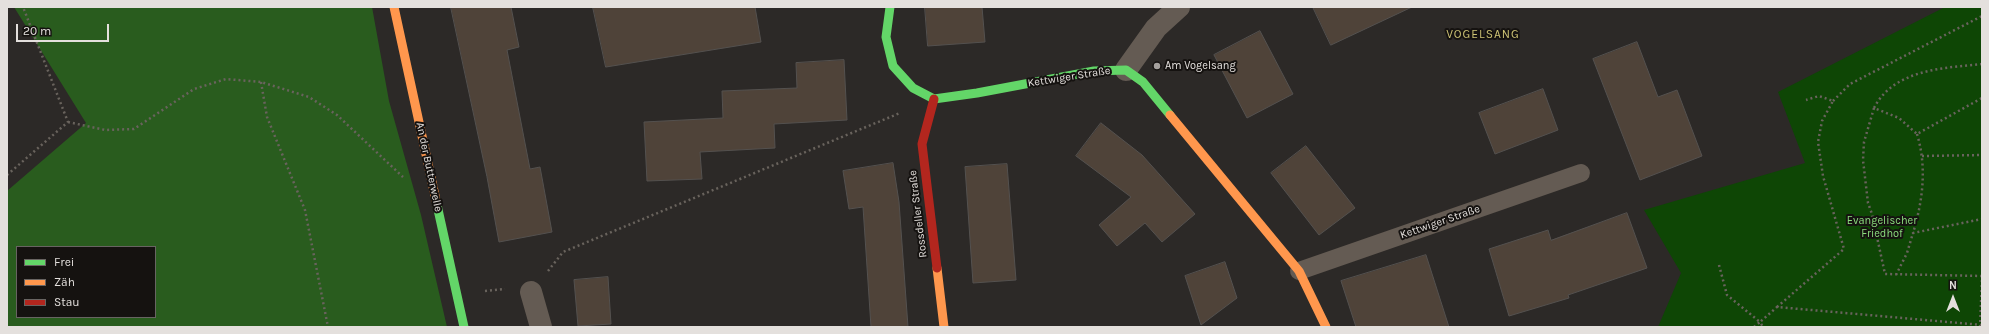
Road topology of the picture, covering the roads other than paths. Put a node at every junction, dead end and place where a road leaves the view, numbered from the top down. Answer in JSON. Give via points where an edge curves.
{"nodes":[{"id":1,"x":394,"y":7,"type":"edge"},
{"id":2,"x":890,"y":7,"type":"edge"},
{"id":3,"x":1179,"y":7,"type":"edge"},
{"id":4,"x":1126,"y":70,"type":"junction"},
{"id":5,"x":934,"y":99,"type":"junction"},
{"id":6,"x":1581,"y":173,"type":"dead end"},
{"id":7,"x":1299,"y":271,"type":"junction"},
{"id":8,"x":531,"y":292,"type":"dead end"},
{"id":9,"x":464,"y":327,"type":"edge"},
{"id":10,"x":541,"y":327,"type":"edge"},
{"id":11,"x":944,"y":327,"type":"edge"},
{"id":12,"x":1326,"y":327,"type":"edge"}],
"edges":[{"from":1,"to":9,"type":"street","name":"An der Butterwelle"},
{"from":2,"to":5,"type":"street","via":[[886,38],[893,66],[913,88]]},
{"from":3,"to":4,"type":"street","via":[[1156,28]]},
{"from":4,"to":5,"type":"street","name":"Kettwiger Straße","via":[[1094,71]]},
{"from":4,"to":7,"type":"street","name":"Kettwiger Straße","via":[[1143,82]]},
{"from":5,"to":11,"type":"street","name":"Rossdeller Straße","via":[[922,144]]},
{"from":6,"to":7,"type":"lane","name":"Kettwiger Straße"},
{"from":7,"to":12,"type":"street","name":"Kettwiger Straße"},
{"from":8,"to":10,"type":"street"}]}
